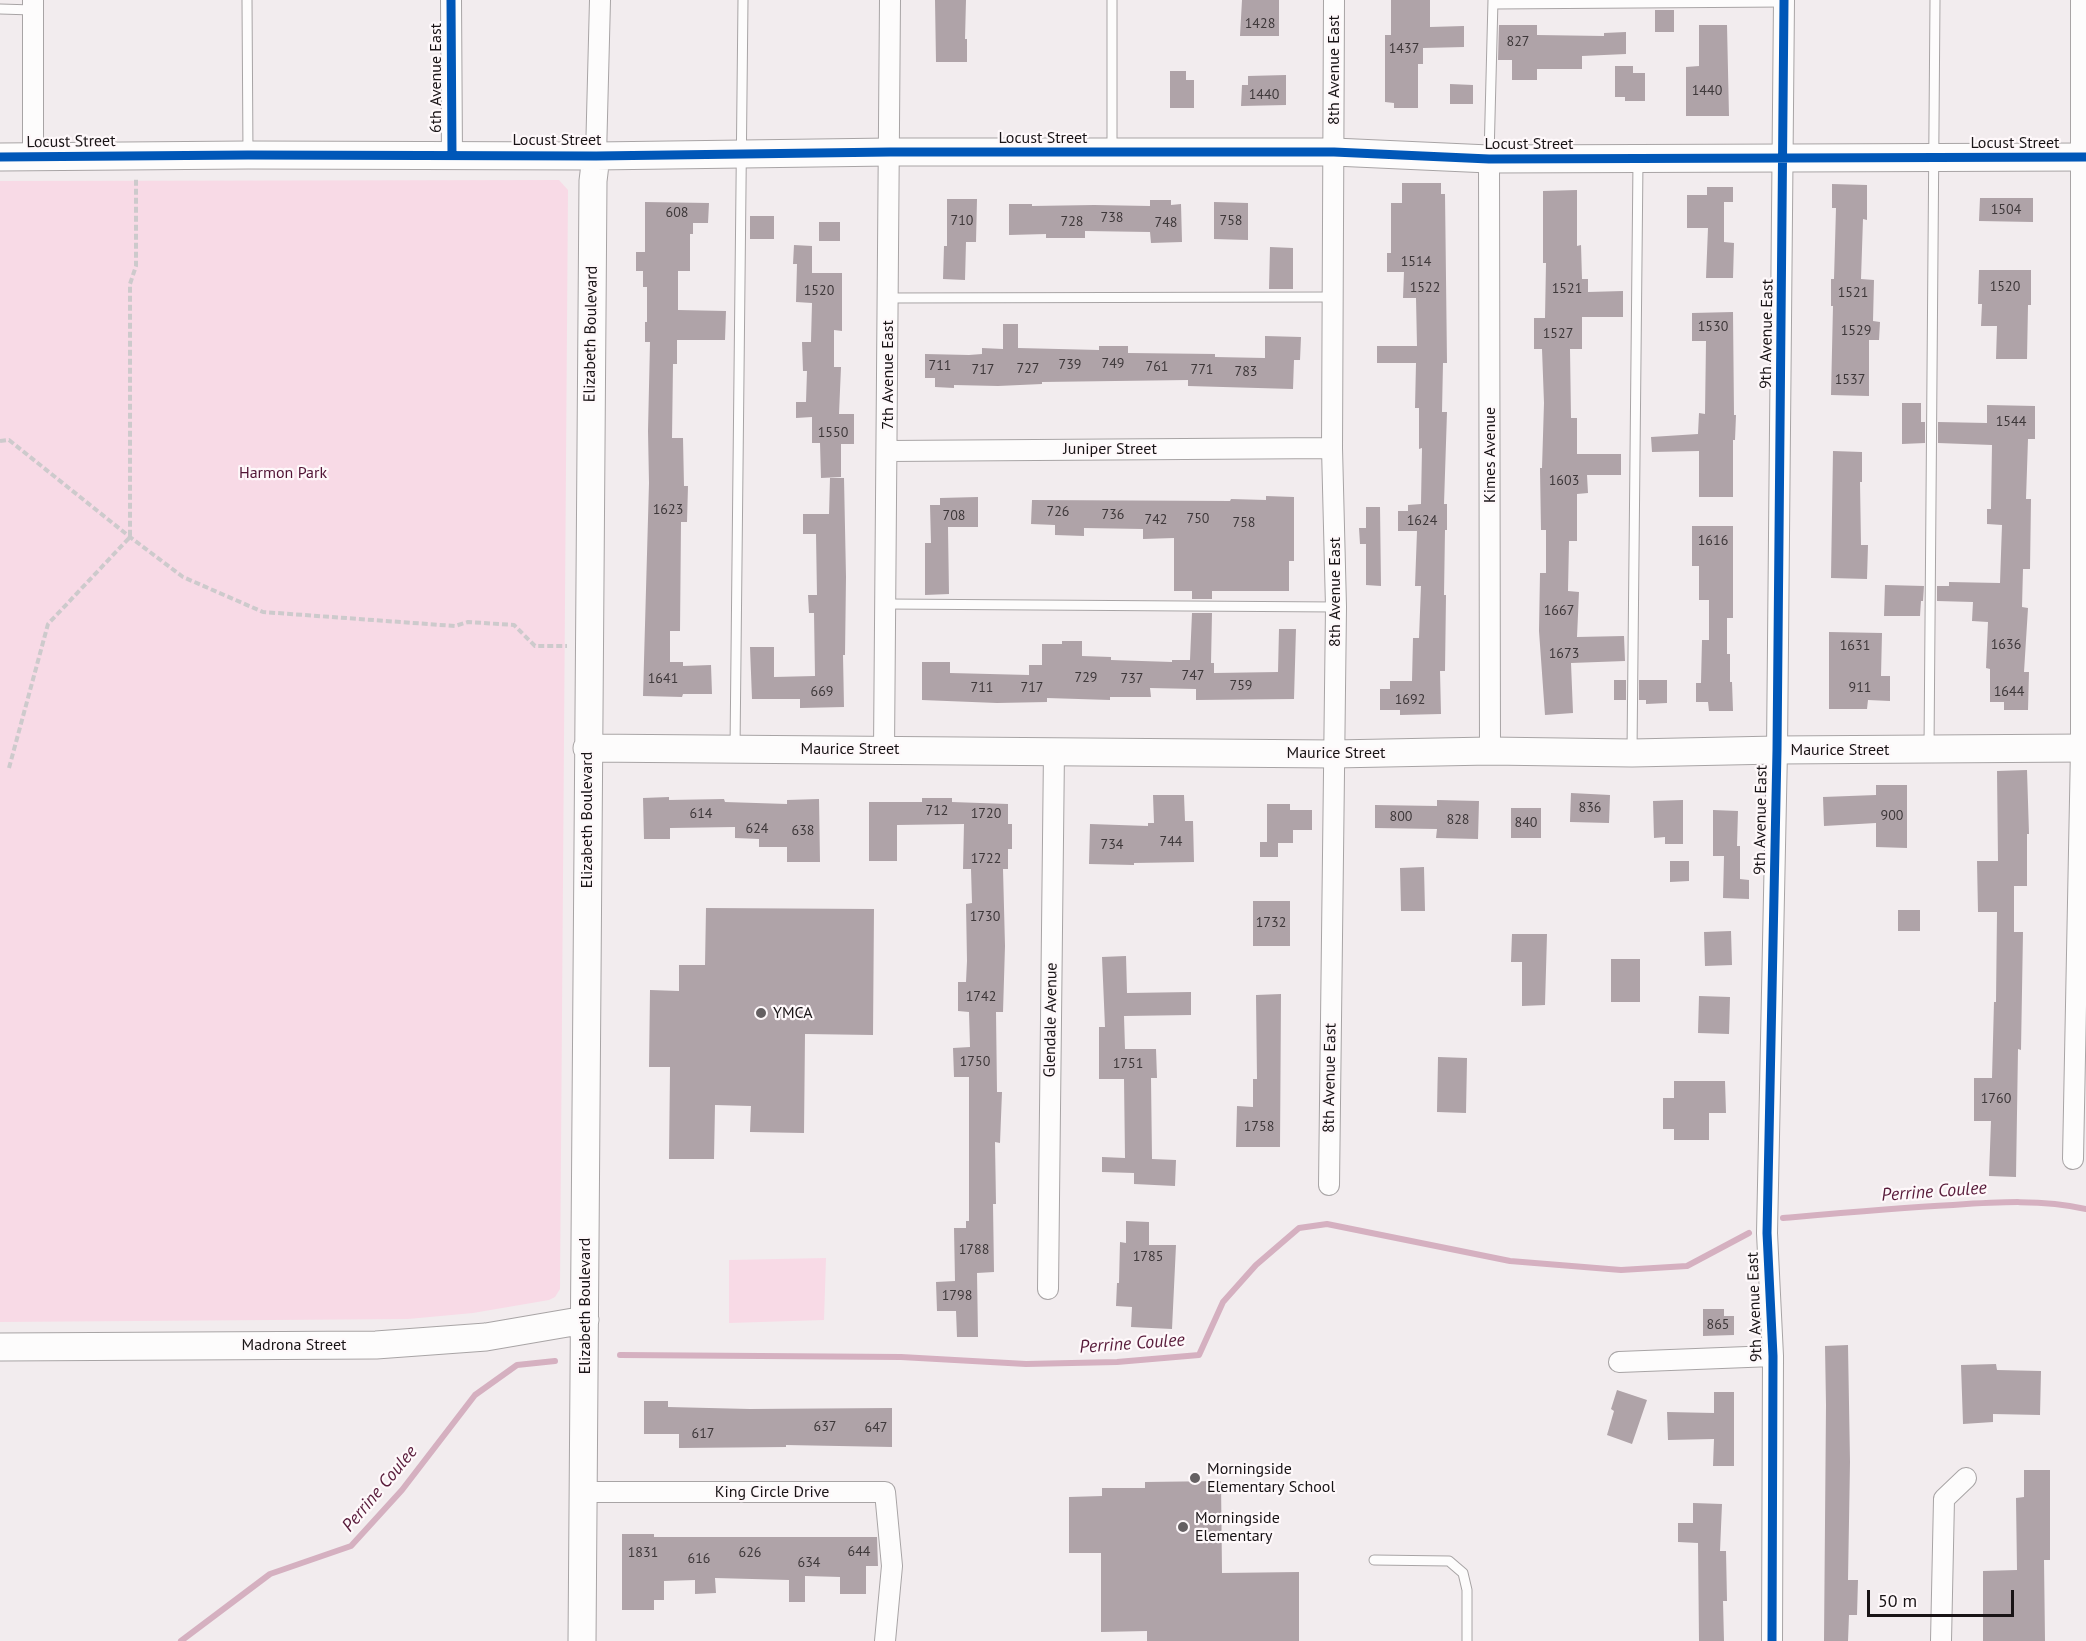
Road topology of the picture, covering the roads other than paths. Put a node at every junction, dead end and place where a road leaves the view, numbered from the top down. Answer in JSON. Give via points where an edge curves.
{"nodes":[{"id":1,"x":247,"y":0,"type":"edge"},
{"id":2,"x":451,"y":0,"type":"edge"},
{"id":3,"x":600,"y":0,"type":"edge"},
{"id":4,"x":743,"y":0,"type":"edge"},
{"id":5,"x":890,"y":0,"type":"edge"},
{"id":6,"x":1112,"y":0,"type":"edge"},
{"id":7,"x":1335,"y":0,"type":"edge"},
{"id":8,"x":1935,"y":0,"type":"edge"},
{"id":9,"x":2081,"y":0,"type":"edge"},
{"id":10,"x":1784,"y":1,"type":"edge"},
{"id":11,"x":1493,"y":2,"type":"edge"},
{"id":12,"x":33,"y":5,"type":"edge"},
{"id":13,"x":0,"y":9,"type":"edge"},
{"id":14,"x":890,"y":152,"type":"junction"},
{"id":15,"x":1334,"y":152,"type":"junction"},
{"id":16,"x":1112,"y":153,"type":"junction"},
{"id":17,"x":741,"y":154,"type":"junction"},
{"id":18,"x":248,"y":155,"type":"junction"},
{"id":19,"x":452,"y":155,"type":"junction"},
{"id":20,"x":596,"y":156,"type":"junction"},
{"id":21,"x":0,"y":157,"type":"edge"},
{"id":22,"x":33,"y":157,"type":"junction"},
{"id":23,"x":1784,"y":158,"type":"junction"},
{"id":24,"x":1934,"y":158,"type":"junction"},
{"id":25,"x":2083,"y":158,"type":"edge"},
{"id":26,"x":1489,"y":159,"type":"junction"},
{"id":27,"x":1638,"y":159,"type":"junction"},
{"id":28,"x":1333,"y":297,"type":"junction"},
{"id":29,"x":888,"y":298,"type":"junction"},
{"id":30,"x":1332,"y":448,"type":"junction"},
{"id":31,"x":888,"y":451,"type":"junction"},
{"id":32,"x":886,"y":604,"type":"junction"},
{"id":33,"x":1336,"y":607,"type":"junction"},
{"id":34,"x":587,"y":748,"type":"junction"},
{"id":35,"x":2083,"y":748,"type":"edge"},
{"id":36,"x":735,"y":749,"type":"junction"},
{"id":37,"x":884,"y":749,"type":"junction"},
{"id":38,"x":1929,"y":749,"type":"junction"},
{"id":39,"x":1054,"y":750,"type":"junction"},
{"id":40,"x":1777,"y":750,"type":"junction"},
{"id":41,"x":1491,"y":751,"type":"junction"},
{"id":42,"x":1632,"y":753,"type":"junction"},
{"id":43,"x":1334,"y":754,"type":"junction"},
{"id":44,"x":2073,"y":1159,"type":"dead end"},
{"id":45,"x":1329,"y":1185,"type":"dead end"},
{"id":46,"x":1048,"y":1289,"type":"dead end"},
{"id":47,"x":585,"y":1320,"type":"junction"},
{"id":48,"x":0,"y":1347,"type":"edge"},
{"id":49,"x":1773,"y":1356,"type":"junction"},
{"id":50,"x":1619,"y":1362,"type":"dead end"},
{"id":51,"x":1966,"y":1478,"type":"dead end"},
{"id":52,"x":584,"y":1492,"type":"junction"},
{"id":53,"x":1374,"y":1560,"type":"dead end"},
{"id":54,"x":582,"y":1641,"type":"edge"},
{"id":55,"x":885,"y":1641,"type":"edge"},
{"id":56,"x":1467,"y":1641,"type":"edge"},
{"id":57,"x":1772,"y":1641,"type":"edge"},
{"id":58,"x":1941,"y":1641,"type":"edge"}],
"edges":[{"from":1,"to":18,"type":"lane"},
{"from":2,"to":19,"type":"street","name":"6th Avenue East"},
{"from":3,"to":20,"type":"street","name":"Elizabeth Boulevard"},
{"from":4,"to":17,"type":"lane"},
{"from":5,"to":14,"type":"street","name":"7th Avenue East"},
{"from":6,"to":16,"type":"lane"},
{"from":7,"to":15,"type":"street","name":"8th Avenue East"},
{"from":8,"to":24,"type":"lane"},
{"from":9,"to":25,"type":"street"},
{"from":10,"to":11,"type":"lane"},
{"from":10,"to":23,"type":"street","name":"9th Avenue East"},
{"from":11,"to":26,"type":"lane"},
{"from":12,"to":13,"type":"lane"},
{"from":12,"to":22,"type":"street"},
{"from":14,"to":16,"type":"street","name":"Locust Street"},
{"from":14,"to":17,"type":"street","name":"Locust Street"},
{"from":14,"to":29,"type":"street","name":"7th Avenue East"},
{"from":15,"to":16,"type":"street","name":"Locust Street"},
{"from":15,"to":26,"type":"street","name":"Locust Street"},
{"from":15,"to":28,"type":"street","name":"8th Avenue East"},
{"from":17,"to":20,"type":"street","name":"Locust Street"},
{"from":17,"to":36,"type":"lane"},
{"from":18,"to":19,"type":"street","name":"Locust Street"},
{"from":18,"to":22,"type":"street","name":"Locust Street"},
{"from":19,"to":20,"type":"street","name":"Locust Street"},
{"from":20,"to":34,"type":"street","name":"Elizabeth Boulevard"},
{"from":21,"to":22,"type":"street","name":"Locust Street"},
{"from":23,"to":24,"type":"street","name":"Locust Street"},
{"from":23,"to":27,"type":"street","name":"Locust Street"},
{"from":23,"to":40,"type":"street","name":"9th Avenue East"},
{"from":24,"to":25,"type":"street","name":"Locust Street"},
{"from":24,"to":38,"type":"lane"},
{"from":25,"to":35,"type":"street"},
{"from":26,"to":27,"type":"street","name":"Locust Street"},
{"from":26,"to":41,"type":"street","name":"Kimes Avenue"},
{"from":27,"to":42,"type":"lane"},
{"from":28,"to":29,"type":"lane"},
{"from":28,"to":30,"type":"street","name":"8th Avenue East"},
{"from":29,"to":31,"type":"street","name":"7th Avenue East"},
{"from":30,"to":31,"type":"street","name":"Juniper Street"},
{"from":30,"to":33,"type":"street","name":"8th Avenue East"},
{"from":31,"to":32,"type":"street","name":"7th Avenue East"},
{"from":32,"to":33,"type":"lane"},
{"from":32,"to":37,"type":"street","name":"7th Avenue East"},
{"from":33,"to":43,"type":"street","name":"8th Avenue East"},
{"from":34,"to":36,"type":"street","name":"Maurice Street"},
{"from":34,"to":47,"type":"street","name":"Elizabeth Boulevard"},
{"from":35,"to":38,"type":"street","name":"Maurice Street"},
{"from":35,"to":44,"type":"street"},
{"from":36,"to":37,"type":"street","name":"Maurice Street"},
{"from":37,"to":39,"type":"street","name":"Maurice Street"},
{"from":38,"to":40,"type":"street","name":"Maurice Street"},
{"from":39,"to":43,"type":"street","name":"Maurice Street"},
{"from":39,"to":46,"type":"street","name":"Glendale Avenue"},
{"from":40,"to":42,"type":"street","name":"Maurice Street"},
{"from":40,"to":49,"type":"street","name":"9th Avenue East","via":[[1767,1233]]},
{"from":41,"to":42,"type":"street","name":"Maurice Street"},
{"from":41,"to":43,"type":"street","name":"Maurice Street"},
{"from":43,"to":45,"type":"street","name":"8th Avenue East"},
{"from":47,"to":48,"type":"street","name":"Madrona Street","via":[[486,1337],[376,1345]]},
{"from":47,"to":52,"type":"street","name":"Elizabeth Boulevard"},
{"from":49,"to":50,"type":"street"},
{"from":49,"to":57,"type":"street","name":"9th Avenue East"},
{"from":51,"to":58,"type":"street","via":[[1944,1499]]},
{"from":52,"to":54,"type":"street","name":"Elizabeth Boulevard"},
{"from":52,"to":55,"type":"street","name":"King Circle Drive","via":[[885,1491],[892,1566]]},
{"from":53,"to":56,"type":"lane","via":[[1449,1561],[1463,1574],[1467,1590]]}]}
